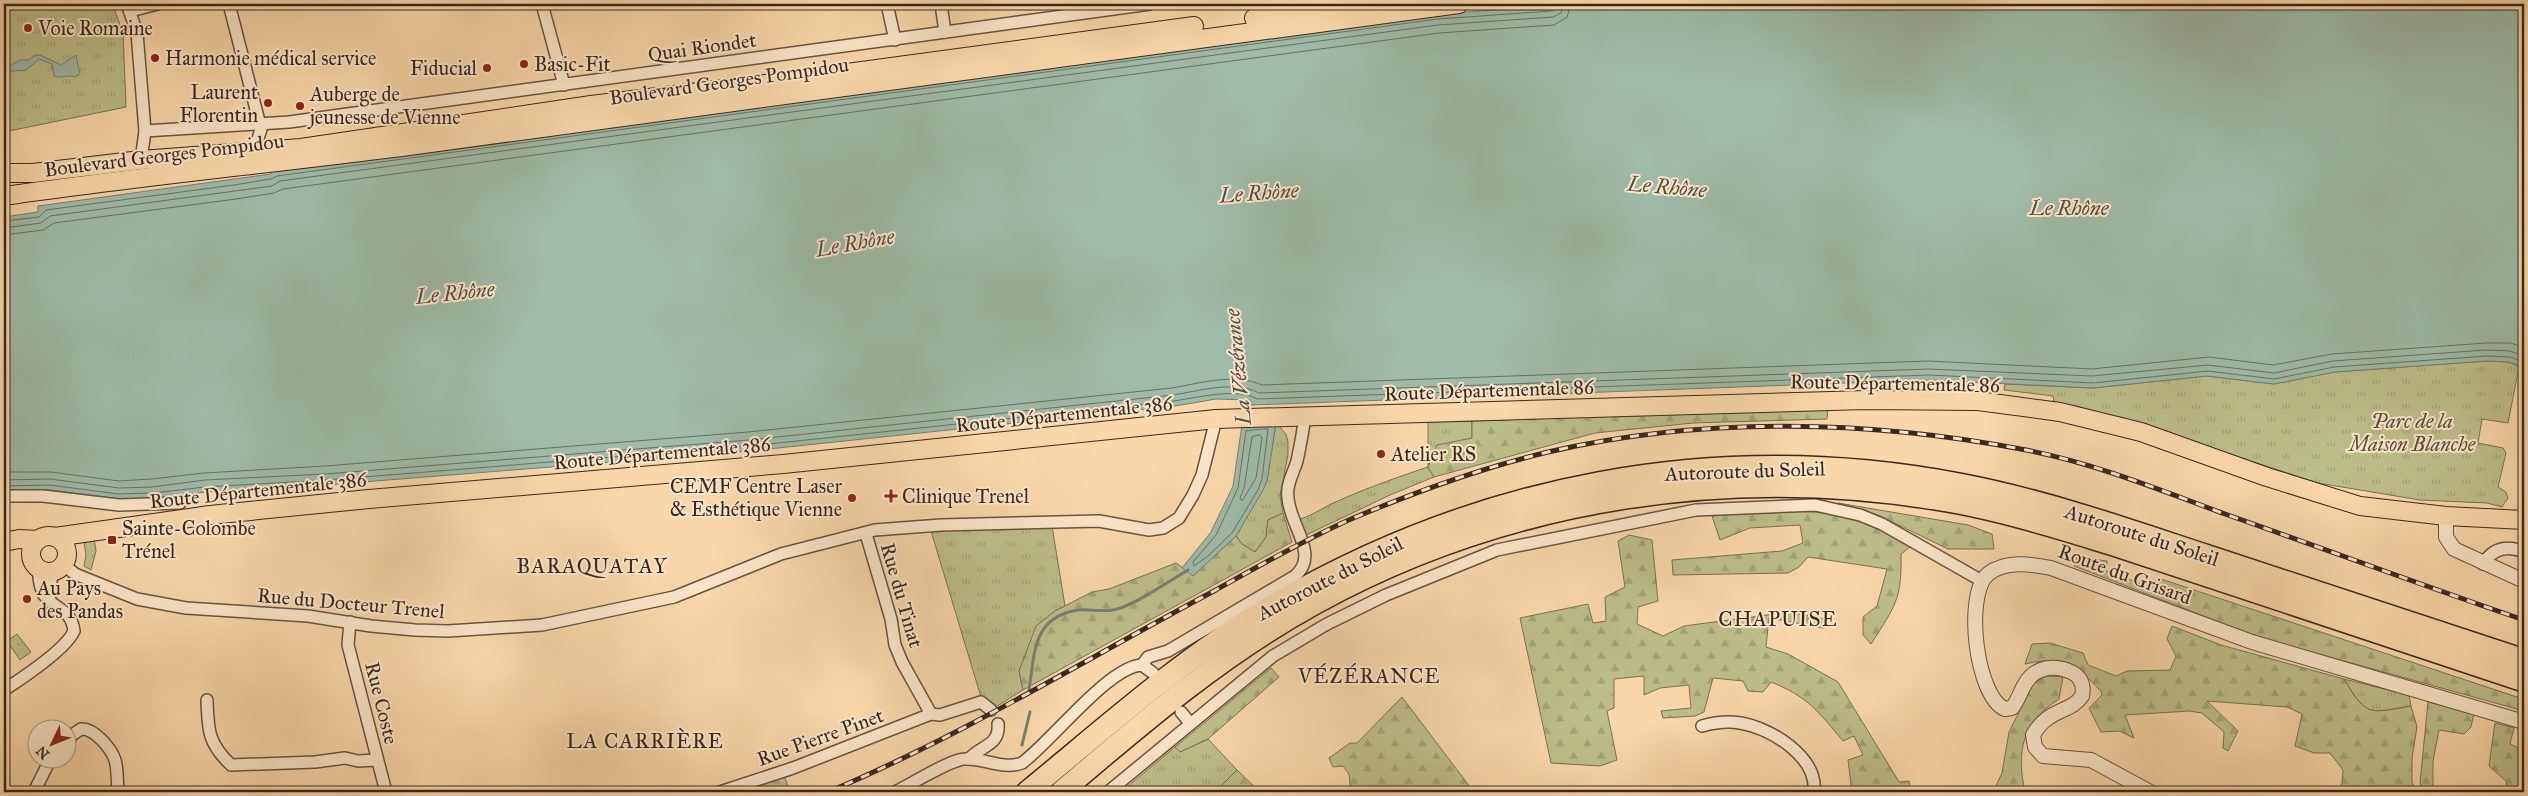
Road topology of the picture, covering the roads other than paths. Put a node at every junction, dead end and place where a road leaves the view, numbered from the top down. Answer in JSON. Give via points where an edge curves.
{"nodes":[{"id":1,"x":158,"y":4,"type":"edge"},
{"id":2,"x":229,"y":4,"type":"edge"},
{"id":3,"x":542,"y":4,"type":"edge"},
{"id":4,"x":888,"y":4,"type":"edge"},
{"id":5,"x":941,"y":4,"type":"edge"},
{"id":6,"x":1150,"y":4,"type":"edge"},
{"id":7,"x":1353,"y":4,"type":"edge"},
{"id":8,"x":1459,"y":4,"type":"edge"},
{"id":9,"x":128,"y":7,"type":"edge"},
{"id":10,"x":945,"y":32,"type":"junction"},
{"id":11,"x":895,"y":40,"type":"junction"},
{"id":12,"x":564,"y":85,"type":"junction"},
{"id":13,"x":259,"y":123,"type":"junction"},
{"id":14,"x":145,"y":131,"type":"junction"},
{"id":15,"x":251,"y":151,"type":"junction"},
{"id":16,"x":141,"y":160,"type":"junction"},
{"id":17,"x":229,"y":168,"type":"junction"},
{"id":18,"x":4,"y":173,"type":"edge"},
{"id":19,"x":4,"y":196,"type":"edge"},
{"id":20,"x":1279,"y":416,"type":"joint"},
{"id":21,"x":1305,"y":416,"type":"junction"},
{"id":22,"x":1224,"y":418,"type":"junction"},
{"id":23,"x":4,"y":496,"type":"edge"},
{"id":24,"x":180,"y":503,"type":"dead end"},
{"id":25,"x":2446,"y":516,"type":"junction"},
{"id":26,"x":2524,"y":520,"type":"edge"},
{"id":27,"x":94,"y":531,"type":"junction"},
{"id":28,"x":866,"y":534,"type":"junction"},
{"id":29,"x":46,"y":539,"type":"junction"},
{"id":30,"x":4,"y":542,"type":"edge"},
{"id":31,"x":2524,"y":552,"type":"edge"},
{"id":32,"x":50,"y":563,"type":"junction"},
{"id":33,"x":2483,"y":564,"type":"junction"},
{"id":34,"x":2524,"y":580,"type":"edge"},
{"id":35,"x":1982,"y":581,"type":"junction"},
{"id":36,"x":350,"y":622,"type":"junction"},
{"id":37,"x":2524,"y":660,"type":"edge"},
{"id":38,"x":1142,"y":665,"type":"junction"},
{"id":39,"x":1153,"y":673,"type":"dead end"},
{"id":40,"x":2524,"y":681,"type":"edge"},
{"id":41,"x":4,"y":690,"type":"edge"},
{"id":42,"x":207,"y":700,"type":"dead end"},
{"id":43,"x":991,"y":710,"type":"dead end"},
{"id":44,"x":1181,"y":712,"type":"dead end"},
{"id":45,"x":931,"y":714,"type":"junction"},
{"id":46,"x":2524,"y":722,"type":"edge"},
{"id":47,"x":1190,"y":723,"type":"junction"},
{"id":48,"x":998,"y":724,"type":"dead end"},
{"id":49,"x":1702,"y":726,"type":"dead end"},
{"id":50,"x":78,"y":731,"type":"edge"},
{"id":51,"x":969,"y":759,"type":"junction"},
{"id":52,"x":377,"y":760,"type":"junction"},
{"id":53,"x":46,"y":768,"type":"edge"},
{"id":54,"x":34,"y":792,"type":"edge"},
{"id":55,"x":118,"y":792,"type":"edge"},
{"id":56,"x":386,"y":792,"type":"edge"},
{"id":57,"x":720,"y":792,"type":"edge"},
{"id":58,"x":895,"y":792,"type":"edge"},
{"id":59,"x":1027,"y":792,"type":"edge"},
{"id":60,"x":1061,"y":792,"type":"edge"},
{"id":61,"x":1108,"y":792,"type":"edge"},
{"id":62,"x":1814,"y":792,"type":"edge"},
{"id":63,"x":2150,"y":792,"type":"edge"}],
"edges":[{"from":1,"to":9,"type":"street"},
{"from":2,"to":13,"type":"street"},
{"from":3,"to":12,"type":"street"},
{"from":4,"to":11,"type":"street"},
{"from":5,"to":10,"type":"street"},
{"from":6,"to":10,"type":"street","name":"Quai Riondet"},
{"from":7,"to":15,"type":"main road","name":"Boulevard Georges Pompidou","via":[[591,105],[366,139]]},
{"from":8,"to":17,"type":"main road","name":"Boulevard Georges Pompidou"},
{"from":9,"to":14,"type":"street","via":[[137,32]]},
{"from":10,"to":11,"type":"street","name":"Quai Riondet"},
{"from":11,"to":12,"type":"street","name":"Quai Riondet"},
{"from":12,"to":13,"type":"street","name":"Quai Riondet","via":[[289,122]]},
{"from":13,"to":14,"type":"street","name":"Quai Riondet"},
{"from":13,"to":15,"type":"street","via":[[261,133]]},
{"from":14,"to":16,"type":"street"},
{"from":15,"to":16,"type":"main road","name":"Boulevard Georges Pompidou"},
{"from":15,"to":17,"type":"street"},
{"from":16,"to":18,"type":"main road","name":"Boulevard Georges Pompidou","via":[[33,173]]},
{"from":17,"to":19,"type":"main road","name":"Boulevard Georges Pompidou"},
{"from":20,"to":21,"type":"main road","name":"Route Départementale 86"},
{"from":20,"to":22,"type":"main road","name":"Route Départementale 386"},
{"from":21,"to":25,"type":"main road","name":"Route Départementale 86","via":[[1866,400],[1978,401],[2060,412],[2141,432],[2360,506]]},
{"from":21,"to":38,"type":"street","via":[[1288,485],[1290,511],[1306,553],[1304,566],[1294,576],[1176,646],[1148,657]]},
{"from":22,"to":27,"type":"main road","name":"Route Départementale 386","via":[[783,464],[309,505]]},
{"from":22,"to":28,"type":"street","name":"Rue du Docteur Trenel","via":[[1193,495],[1179,518],[1163,528],[1149,530],[1099,521],[941,525],[875,530]]},
{"from":23,"to":24,"type":"street","via":[[42,496],[119,505]]},
{"from":25,"to":26,"type":"main road","name":"Route Départementale 86"},
{"from":25,"to":33,"type":"street","via":[[2446,537],[2450,545]]},
{"from":27,"to":29,"type":"main road","name":"Route Départementale 386"},
{"from":27,"to":32,"type":"main road","name":"Route Départementale 386"},
{"from":28,"to":36,"type":"street","name":"Rue du Docteur Trenel","via":[[781,554],[674,597],[542,625],[415,630]]},
{"from":28,"to":45,"type":"street","name":"Rue du Tinat","via":[[891,619],[895,645]]},
{"from":29,"to":30,"type":"main road","name":"Route Départementale 386"},
{"from":29,"to":32,"type":"main road","via":[[33,548]]},
{"from":29,"to":32,"type":"main road","via":[[64,543]]},
{"from":30,"to":32,"type":"main road","name":"Route Départementale 386"},
{"from":31,"to":33,"type":"street","via":[[2500,549],[2492,552]]},
{"from":32,"to":36,"type":"street","name":"Rue du Docteur Trenel","via":[[137,598],[161,604]]},
{"from":32,"to":41,"type":"street","via":[[40,587],[49,601],[70,617],[74,631],[72,637],[25,677]]},
{"from":33,"to":34,"type":"street"},
{"from":35,"to":46,"type":"street","name":"Route du Grisard","via":[[2005,566],[2021,564],[2051,568],[2252,642]]},
{"from":35,"to":47,"type":"street","via":[[1915,541],[1860,515],[1815,505],[1696,510],[1497,550],[1396,591],[1327,624],[1273,656]]},
{"from":35,"to":63,"type":"street","via":[[1975,610],[1977,642],[1982,670],[1996,703],[2005,709],[2012,708],[2025,683],[2042,669],[2054,667],[2076,675],[2082,682],[2082,696],[2074,704],[2045,719],[2033,735],[2035,747],[2043,756],[2091,760]]},
{"from":36,"to":52,"type":"street","name":"Rue Coste","via":[[348,645]]},
{"from":37,"to":59,"type":"highway","name":"Autoroute du Soleil","via":[[2019,497],[1950,483],[1841,468],[1758,466],[1682,470],[1562,489],[1489,508],[1360,558],[1218,640]]},
{"from":38,"to":39,"type":"street"},
{"from":38,"to":51,"type":"street","via":[[1109,681],[1022,763],[1008,765]]},
{"from":40,"to":60,"type":"highway","name":"Autoroute du Soleil","via":[[2114,545],[1955,502],[1838,488],[1739,486],[1685,490],[1630,496],[1495,527],[1368,576],[1305,610],[1225,661],[1132,732]]},
{"from":42,"to":52,"type":"street","via":[[209,735],[231,765],[345,758]]},
{"from":43,"to":45,"type":"street","via":[[981,702],[940,715]]},
{"from":44,"to":47,"type":"street"},
{"from":45,"to":57,"type":"street","name":"Rue Pierre Pinet"},
{"from":47,"to":61,"type":"street"},
{"from":48,"to":51,"type":"street","via":[[999,732],[993,742]]},
{"from":49,"to":62,"type":"street","via":[[1739,723],[1764,730],[1790,747],[1806,765],[1815,782]]},
{"from":50,"to":55,"type":"street","via":[[91,730],[114,759]]},
{"from":51,"to":58,"type":"street","via":[[956,761]]},
{"from":52,"to":56,"type":"street","name":"Rue Coste"},
{"from":53,"to":54,"type":"street"}]}
